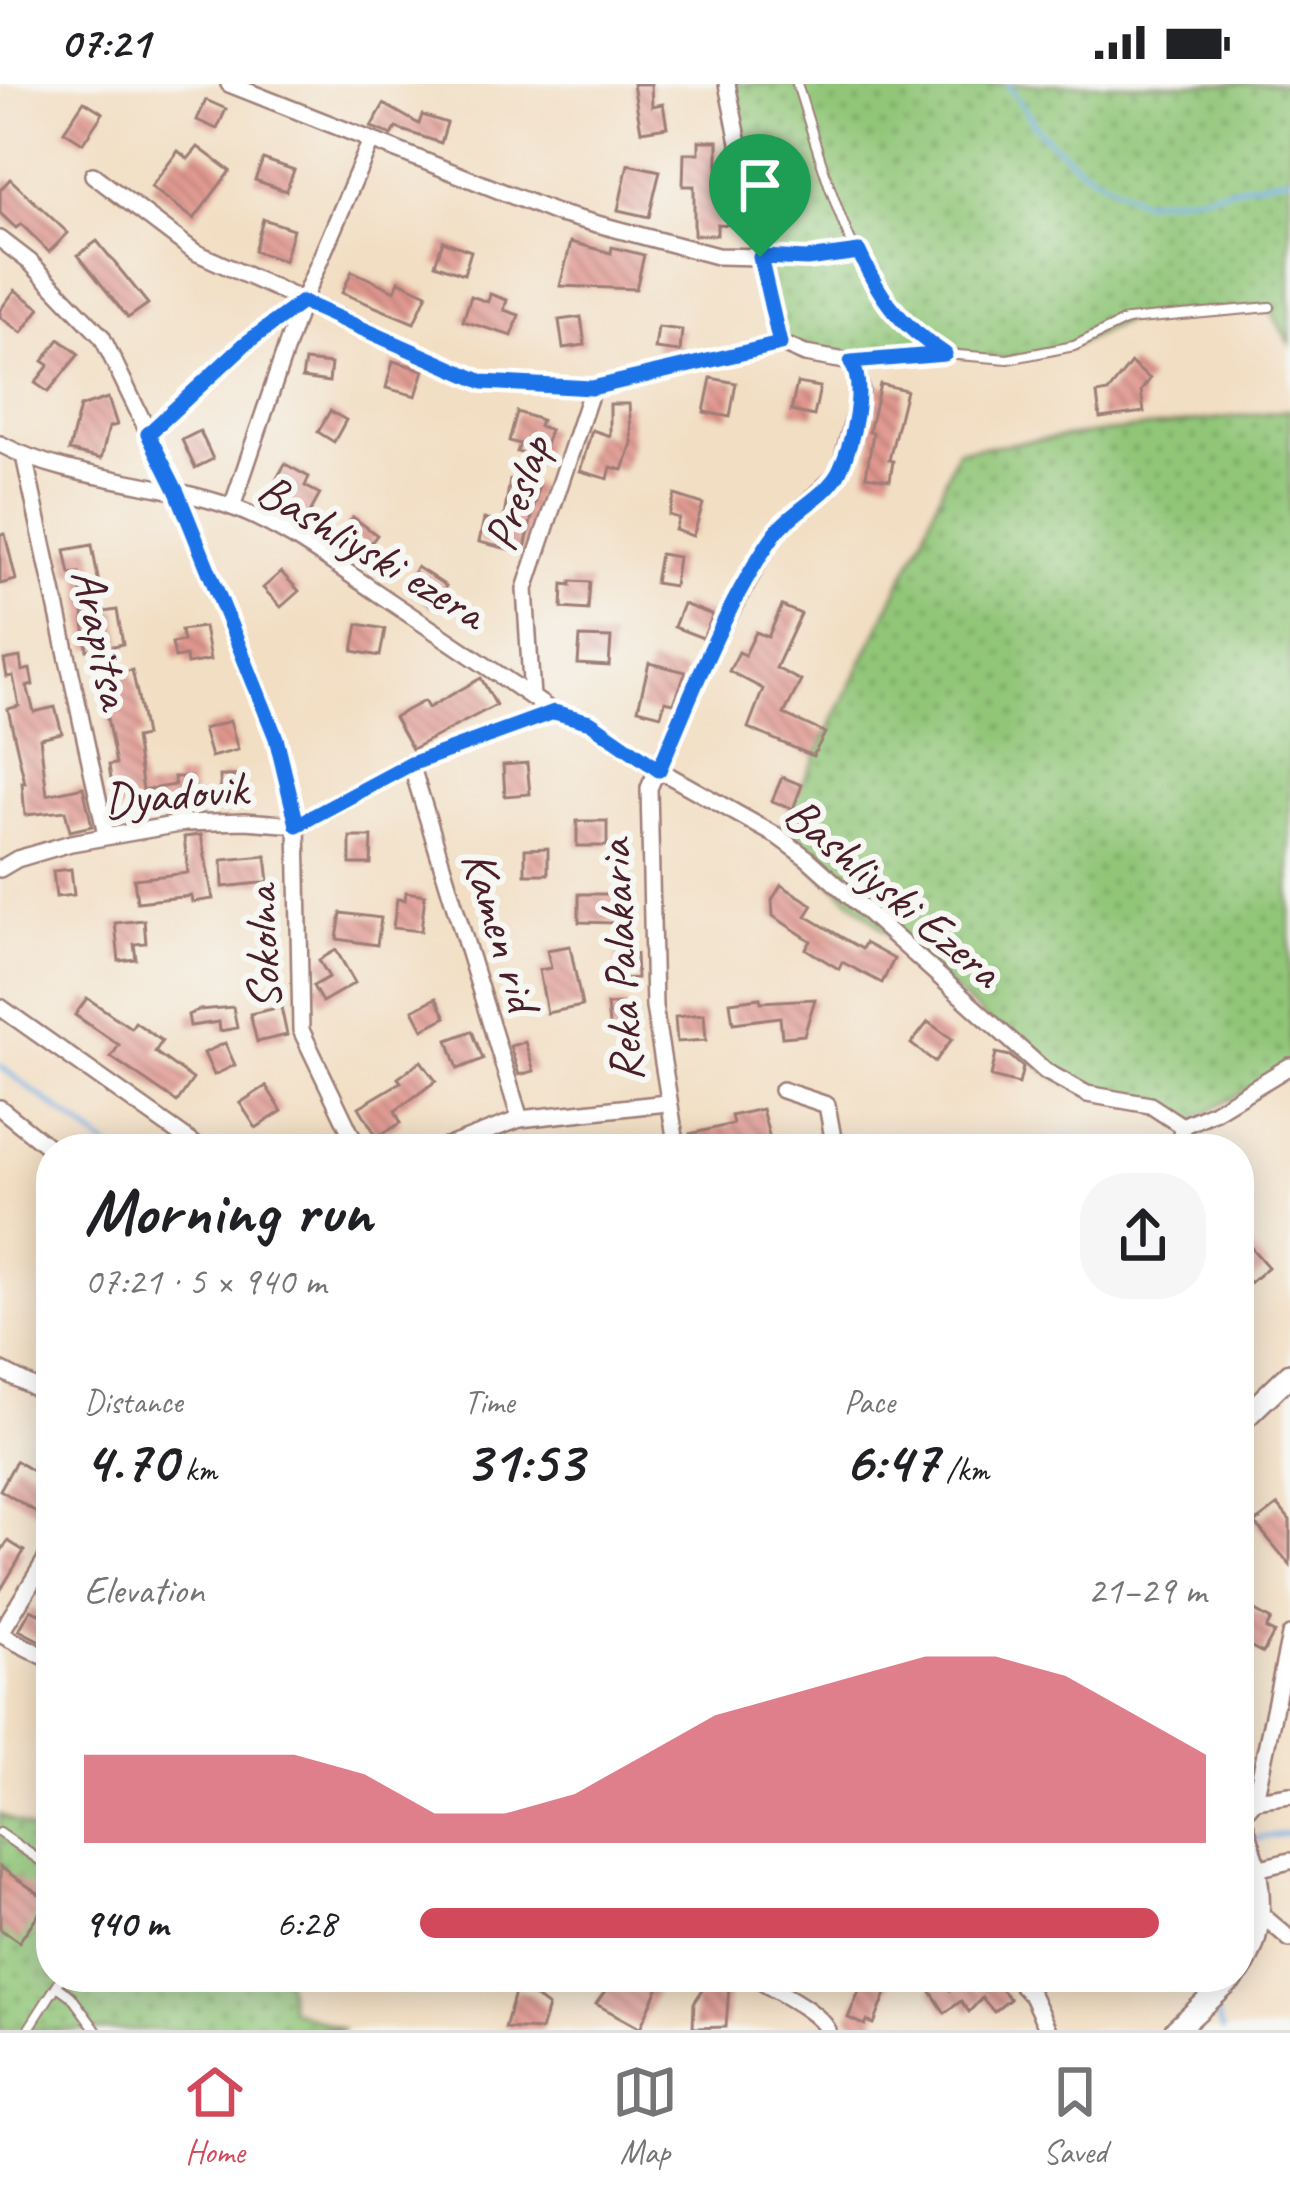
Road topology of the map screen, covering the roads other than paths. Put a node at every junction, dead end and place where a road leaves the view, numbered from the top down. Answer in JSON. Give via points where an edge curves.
{"nodes":[{"id":1,"x":229,"y":84,"type":"edge"},
{"id":2,"x":728,"y":84,"type":"edge"},
{"id":3,"x":797,"y":84,"type":"edge"},
{"id":4,"x":370,"y":143,"type":"junction"},
{"id":5,"x":93,"y":175,"type":"dead end"},
{"id":6,"x":0,"y":239,"type":"edge"},
{"id":7,"x":859,"y":252,"type":"junction"},
{"id":8,"x":760,"y":257,"type":"junction"},
{"id":9,"x":302,"y":302,"type":"junction"},
{"id":10,"x":1270,"y":307,"type":"dead end"},
{"id":11,"x":780,"y":344,"type":"junction"},
{"id":12,"x":945,"y":354,"type":"junction"},
{"id":13,"x":851,"y":362,"type":"junction"},
{"id":14,"x":592,"y":388,"type":"junction"},
{"id":15,"x":148,"y":434,"type":"junction"},
{"id":16,"x":0,"y":444,"type":"edge"},
{"id":17,"x":24,"y":456,"type":"junction"},
{"id":18,"x":177,"y":492,"type":"junction"},
{"id":19,"x":232,"y":507,"type":"junction"},
{"id":20,"x":532,"y":697,"type":"junction"},
{"id":21,"x":554,"y":712,"type":"junction"},
{"id":22,"x":411,"y":764,"type":"junction"},
{"id":23,"x":659,"y":770,"type":"junction"},
{"id":24,"x":297,"y":825,"type":"junction"},
{"id":25,"x":106,"y":835,"type":"junction"},
{"id":26,"x":0,"y":869,"type":"edge"},
{"id":27,"x":0,"y":1007,"type":"edge"},
{"id":28,"x":1290,"y":1066,"type":"edge"},
{"id":29,"x":782,"y":1090,"type":"dead end"},
{"id":30,"x":667,"y":1103,"type":"junction"},
{"id":31,"x":0,"y":1108,"type":"edge"},
{"id":32,"x":520,"y":1119,"type":"junction"},
{"id":33,"x":1182,"y":1126,"type":"junction"},
{"id":34,"x":180,"y":1134,"type":"edge"},
{"id":35,"x":351,"y":1134,"type":"edge"},
{"id":36,"x":480,"y":1134,"type":"edge"},
{"id":37,"x":673,"y":1134,"type":"edge"},
{"id":38,"x":832,"y":1134,"type":"edge"},
{"id":39,"x":1181,"y":1134,"type":"edge"},
{"id":40,"x":36,"y":1137,"type":"edge"},
{"id":41,"x":0,"y":1370,"type":"edge"},
{"id":42,"x":1290,"y":1374,"type":"edge"},
{"id":43,"x":36,"y":1388,"type":"edge"},
{"id":44,"x":1254,"y":1409,"type":"edge"},
{"id":45,"x":36,"y":1575,"type":"edge"},
{"id":46,"x":0,"y":1634,"type":"edge"},
{"id":47,"x":1290,"y":1635,"type":"edge"},
{"id":48,"x":36,"y":1652,"type":"edge"},
{"id":49,"x":1254,"y":1771,"type":"edge"},
{"id":50,"x":1290,"y":1795,"type":"edge"},
{"id":51,"x":1254,"y":1809,"type":"edge"},
{"id":52,"x":0,"y":1833,"type":"edge"},
{"id":53,"x":36,"y":1858,"type":"edge"},
{"id":54,"x":1254,"y":1860,"type":"edge"},
{"id":55,"x":1290,"y":1861,"type":"edge"},
{"id":56,"x":1256,"y":1869,"type":"junction"},
{"id":57,"x":1257,"y":1911,"type":"junction"},
{"id":58,"x":1290,"y":1939,"type":"edge"},
{"id":59,"x":1254,"y":1940,"type":"edge"},
{"id":60,"x":53,"y":1992,"type":"edge"},
{"id":61,"x":68,"y":1992,"type":"edge"},
{"id":62,"x":776,"y":1992,"type":"edge"},
{"id":63,"x":1028,"y":1992,"type":"edge"},
{"id":64,"x":1219,"y":1992,"type":"edge"},
{"id":65,"x":28,"y":2030,"type":"edge"},
{"id":66,"x":96,"y":2030,"type":"edge"},
{"id":67,"x":828,"y":2030,"type":"edge"},
{"id":68,"x":1048,"y":2030,"type":"edge"},
{"id":69,"x":1176,"y":2030,"type":"edge"}],
"edges":[{"from":1,"to":4,"type":"street"},
{"from":2,"to":8,"type":"street"},
{"from":3,"to":7,"type":"lane"},
{"from":4,"to":8,"type":"street","via":[[556,213],[718,256]]},
{"from":4,"to":9,"type":"street"},
{"from":5,"to":9,"type":"street","via":[[195,252]]},
{"from":6,"to":15,"type":"street","name":"Sokolna","via":[[102,337]]},
{"from":7,"to":8,"type":"lane"},
{"from":7,"to":12,"type":"lane","via":[[907,330]]},
{"from":8,"to":11,"type":"street"},
{"from":9,"to":14,"type":"street","via":[[483,382]]},
{"from":9,"to":15,"type":"street"},
{"from":9,"to":19,"type":"street"},
{"from":10,"to":12,"type":"lane","via":[[1127,320],[1074,346],[1008,359]]},
{"from":11,"to":13,"type":"street"},
{"from":11,"to":14,"type":"street"},
{"from":12,"to":13,"type":"lane"},
{"from":13,"to":23,"type":"street","name":"Reka Palakaria","via":[[861,392],[839,472],[775,532],[711,648]]},
{"from":14,"to":20,"type":"street","name":"Preslap","via":[[525,589]]},
{"from":15,"to":18,"type":"street","name":"Sokolna"},
{"from":16,"to":17,"type":"street","name":"Bashliyski ezera"},
{"from":17,"to":18,"type":"street","name":"Bashliyski ezera"},
{"from":17,"to":25,"type":"street","name":"Arapitsa"},
{"from":18,"to":19,"type":"street","name":"Bashliyski ezera"},
{"from":18,"to":24,"type":"street","name":"Sokolna","via":[[276,738]]},
{"from":19,"to":20,"type":"street","name":"Bashliyski ezera","via":[[295,538]]},
{"from":20,"to":21,"type":"street","name":"Bashliyski ezera"},
{"from":21,"to":22,"type":"street","name":"Dyadovik"},
{"from":21,"to":23,"type":"street","name":"Bashliyski Ezera","via":[[590,722]]},
{"from":22,"to":24,"type":"street","name":"Dyadovik"},
{"from":22,"to":32,"type":"street","name":"Kamen rid"},
{"from":23,"to":30,"type":"street","name":"Reka Palakaria","via":[[649,788],[653,985]]},
{"from":23,"to":33,"type":"street","name":"Bashliyski Ezera","via":[[806,858],[1046,1071],[1088,1094],[1150,1105]]},
{"from":24,"to":25,"type":"street","name":"Dyadovik","via":[[185,823]]},
{"from":24,"to":35,"type":"street","name":"Sokolna","via":[[301,1030]]},
{"from":25,"to":26,"type":"street","name":"Dyadovik"},
{"from":27,"to":34,"type":"street"},
{"from":28,"to":33,"type":"street"},
{"from":29,"to":38,"type":"street","via":[[827,1105]]},
{"from":30,"to":32,"type":"street"},
{"from":30,"to":37,"type":"street","name":"Reka Palakaria"},
{"from":31,"to":40,"type":"street"},
{"from":32,"to":36,"type":"street"},
{"from":33,"to":39,"type":"street"},
{"from":41,"to":43,"type":"street"},
{"from":42,"to":44,"type":"street"},
{"from":45,"to":46,"type":"street"},
{"from":46,"to":48,"type":"street"},
{"from":47,"to":49,"type":"street"},
{"from":50,"to":51,"type":"street"},
{"from":52,"to":53,"type":"lane"},
{"from":54,"to":56,"type":"street"},
{"from":55,"to":56,"type":"street"},
{"from":56,"to":57,"type":"street"},
{"from":57,"to":58,"type":"street"},
{"from":57,"to":59,"type":"street"},
{"from":60,"to":65,"type":"lane"},
{"from":61,"to":66,"type":"lane"},
{"from":62,"to":67,"type":"street","via":[[819,2015]]},
{"from":63,"to":68,"type":"street"},
{"from":64,"to":69,"type":"street"}]}
